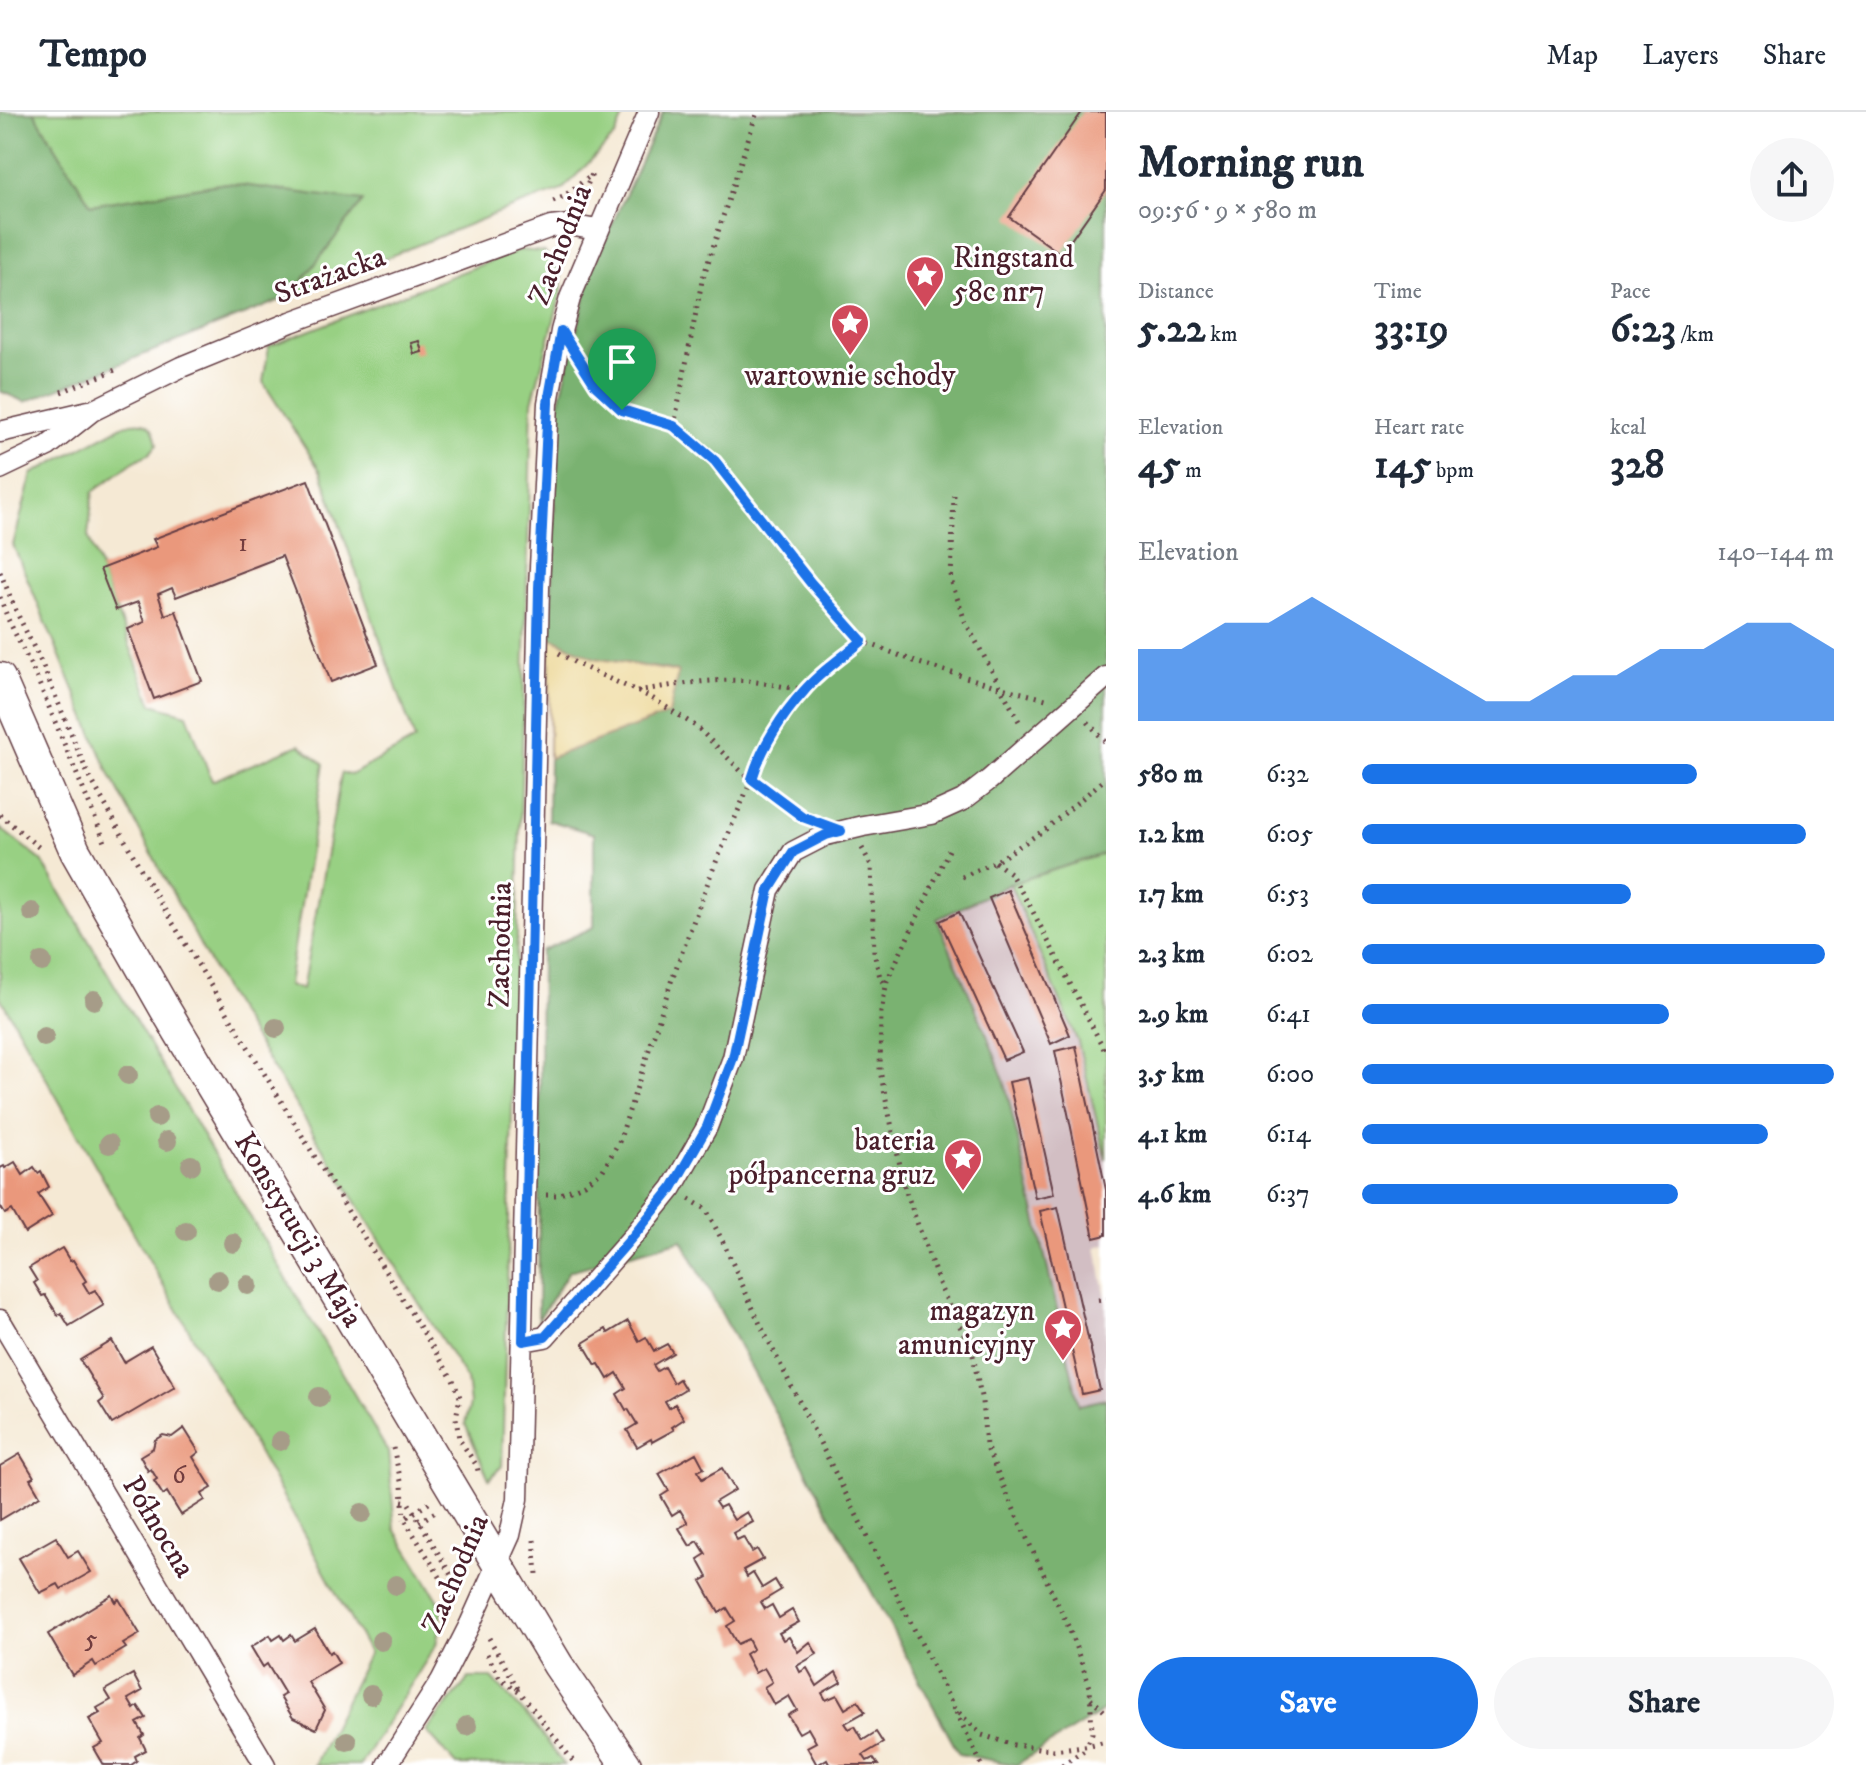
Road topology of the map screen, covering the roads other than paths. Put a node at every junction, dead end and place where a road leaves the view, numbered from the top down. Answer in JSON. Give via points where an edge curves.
{"nodes":[{"id":1,"x":649,"y":112,"type":"edge"},
{"id":2,"x":597,"y":230,"type":"junction"},
{"id":3,"x":92,"y":411,"type":"junction"},
{"id":4,"x":0,"y":432,"type":"edge"},
{"id":5,"x":0,"y":469,"type":"edge"},
{"id":6,"x":1106,"y":677,"type":"edge"},
{"id":7,"x":0,"y":678,"type":"edge"},
{"id":8,"x":0,"y":1320,"type":"edge"},
{"id":9,"x":523,"y":1341,"type":"junction"},
{"id":10,"x":497,"y":1564,"type":"junction"},
{"id":11,"x":265,"y":1765,"type":"edge"},
{"id":12,"x":387,"y":1765,"type":"edge"},
{"id":13,"x":626,"y":1765,"type":"edge"}],
"edges":[{"from":1,"to":2,"type":"street","name":"Zachodnia"},
{"from":2,"to":3,"type":"street","name":"Strażacka","via":[[551,227],[291,322]]},
{"from":2,"to":9,"type":"street","name":"Zachodnia","via":[[570,298],[548,403],[537,640]]},
{"from":3,"to":4,"type":"street","name":"Strażacka"},
{"from":3,"to":5,"type":"street","name":"Strażacka","via":[[48,446]]},
{"from":6,"to":9,"type":"street","via":[[963,800],[932,814],[826,835],[793,852],[769,890],[733,1058],[707,1127],[672,1188],[635,1234],[545,1337]]},
{"from":7,"to":10,"type":"street","name":"Konstytucji 3 Maja","via":[[83,864]]},
{"from":8,"to":11,"type":"street","name":"Północna"},
{"from":9,"to":10,"type":"street","name":"Zachodnia","via":[[518,1499]]},
{"from":10,"to":12,"type":"street","name":"Zachodnia","via":[[441,1681]]},
{"from":10,"to":13,"type":"street","name":"Konstytucji 3 Maja"}]}
